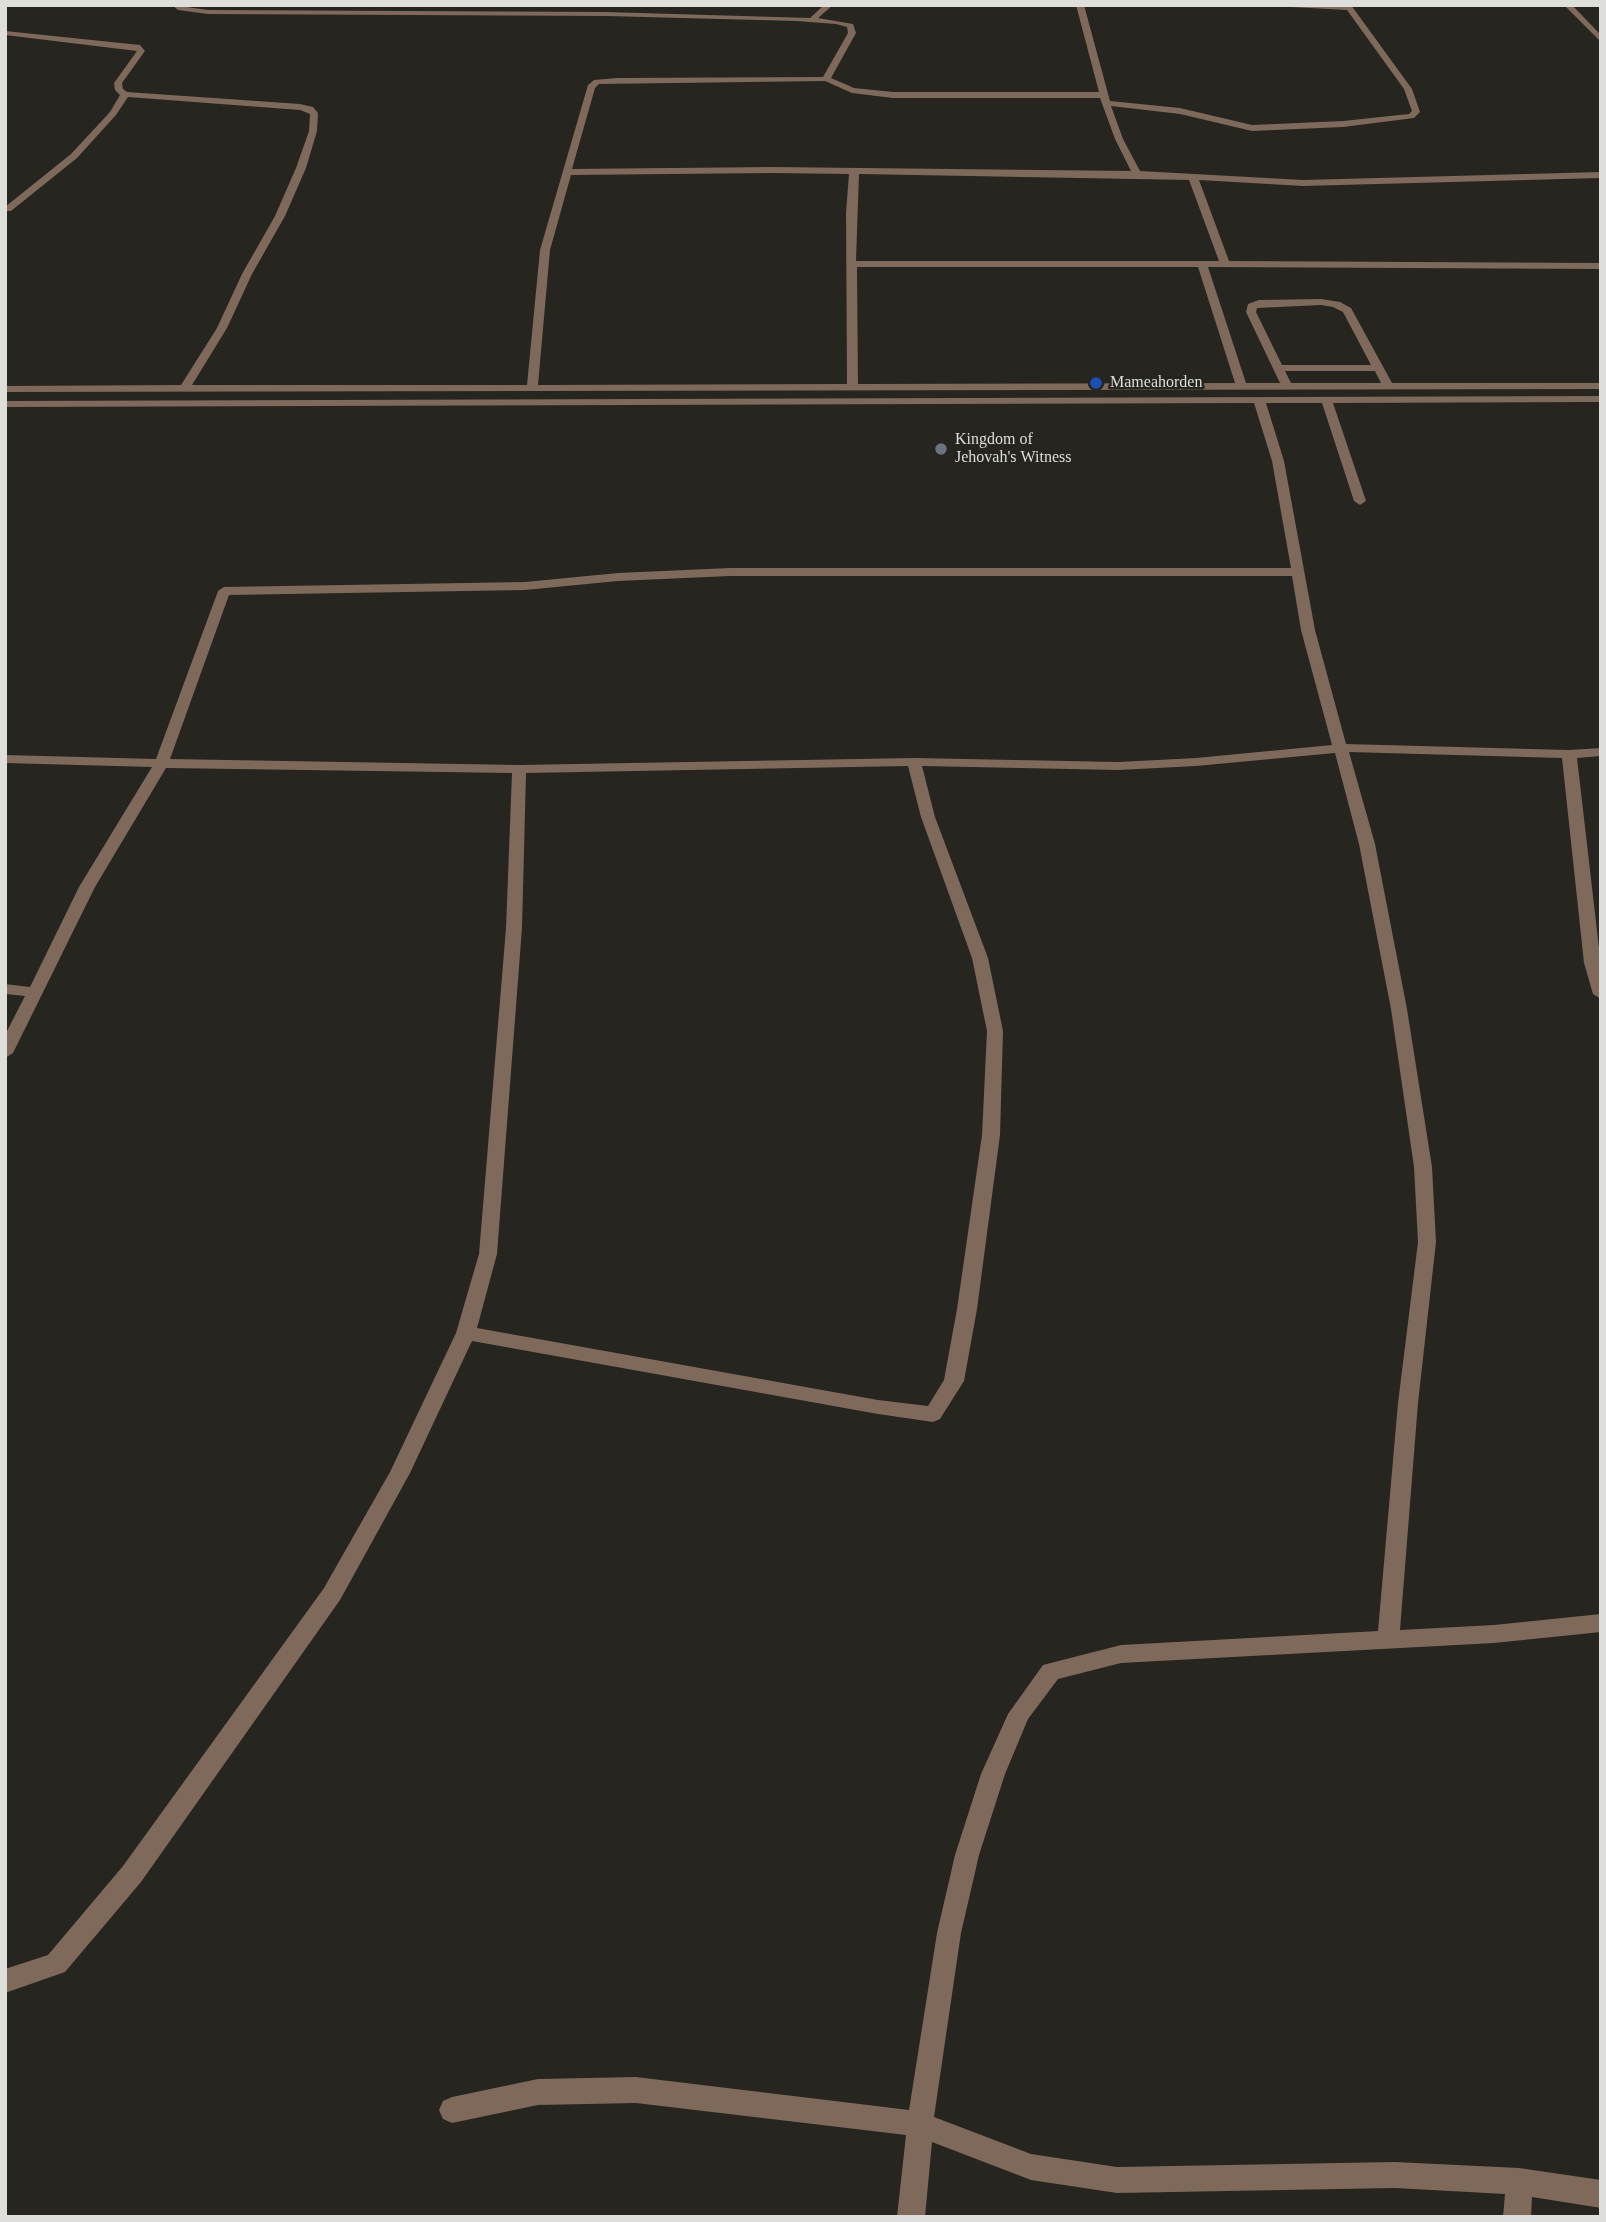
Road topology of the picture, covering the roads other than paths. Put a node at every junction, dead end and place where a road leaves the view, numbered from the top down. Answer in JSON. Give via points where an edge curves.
{"nodes":[{"id":1,"x":176,"y":5,"type":"edge"},
{"id":2,"x":829,"y":5,"type":"edge"},
{"id":3,"x":1080,"y":5,"type":"edge"},
{"id":4,"x":1257,"y":5,"type":"edge"},
{"id":5,"x":1569,"y":5,"type":"edge"},
{"id":6,"x":405,"y":6,"type":"edge"},
{"id":7,"x":1348,"y":7,"type":"edge"},
{"id":8,"x":607,"y":10,"type":"edge"},
{"id":9,"x":384,"y":13,"type":"junction"},
{"id":10,"x":432,"y":14,"type":"junction"},
{"id":11,"x":813,"y":20,"type":"junction"},
{"id":12,"x":5,"y":33,"type":"edge"},
{"id":13,"x":1601,"y":40,"type":"edge"},
{"id":14,"x":826,"y":79,"type":"junction"},
{"id":15,"x":125,"y":94,"type":"junction"},
{"id":16,"x":1105,"y":99,"type":"junction"},
{"id":17,"x":569,"y":172,"type":"junction"},
{"id":18,"x":854,"y":173,"type":"junction"},
{"id":19,"x":1137,"y":174,"type":"junction"},
{"id":20,"x":1601,"y":175,"type":"edge"},
{"id":21,"x":1193,"y":177,"type":"junction"},
{"id":22,"x":8,"y":209,"type":"dead end"},
{"id":23,"x":853,"y":264,"type":"junction"},
{"id":24,"x":1202,"y":265,"type":"junction"},
{"id":25,"x":1225,"y":265,"type":"junction"},
{"id":26,"x":1601,"y":266,"type":"edge"},
{"id":27,"x":1276,"y":368,"type":"junction"},
{"id":28,"x":1377,"y":368,"type":"junction"},
{"id":29,"x":1241,"y":386,"type":"junction"},
{"id":30,"x":1287,"y":386,"type":"junction"},
{"id":31,"x":1601,"y":386,"type":"edge"},
{"id":32,"x":853,"y":387,"type":"junction"},
{"id":33,"x":1389,"y":387,"type":"junction"},
{"id":34,"x":532,"y":388,"type":"junction"},
{"id":35,"x":5,"y":389,"type":"edge"},
{"id":36,"x":184,"y":389,"type":"junction"},
{"id":37,"x":1326,"y":399,"type":"junction"},
{"id":38,"x":1601,"y":399,"type":"edge"},
{"id":39,"x":1259,"y":400,"type":"junction"},
{"id":40,"x":5,"y":404,"type":"edge"},
{"id":41,"x":1360,"y":500,"type":"dead end"},
{"id":42,"x":1299,"y":572,"type":"junction"},
{"id":43,"x":1342,"y":748,"type":"junction"},
{"id":44,"x":1601,"y":752,"type":"edge"},
{"id":45,"x":1569,"y":754,"type":"junction"},
{"id":46,"x":5,"y":759,"type":"edge"},
{"id":47,"x":162,"y":762,"type":"junction"},
{"id":48,"x":914,"y":762,"type":"junction"},
{"id":49,"x":519,"y":769,"type":"junction"},
{"id":50,"x":5,"y":989,"type":"edge"},
{"id":51,"x":35,"y":992,"type":"junction"},
{"id":52,"x":1601,"y":994,"type":"edge"},
{"id":53,"x":5,"y":1053,"type":"edge"},
{"id":54,"x":466,"y":1333,"type":"junction"},
{"id":55,"x":1601,"y":1623,"type":"edge"},
{"id":56,"x":1388,"y":1638,"type":"junction"},
{"id":57,"x":5,"y":1981,"type":"edge"},
{"id":58,"x":452,"y":2110,"type":"dead end"},
{"id":59,"x":920,"y":2124,"type":"junction"},
{"id":60,"x":1520,"y":2181,"type":"junction"},
{"id":61,"x":1601,"y":2193,"type":"edge"},
{"id":62,"x":911,"y":2217,"type":"edge"},
{"id":63,"x":1517,"y":2217,"type":"edge"}],
"edges":[{"from":1,"to":9,"type":"street","via":[[208,12]]},
{"from":2,"to":11,"type":"street"},
{"from":3,"to":16,"type":"street"},
{"from":4,"to":7,"type":"street"},
{"from":5,"to":13,"type":"street"},
{"from":6,"to":9,"type":"street"},
{"from":6,"to":10,"type":"street"},
{"from":7,"to":16,"type":"street","via":[[1408,89],[1416,112],[1411,116],[1252,128]]},
{"from":8,"to":10,"type":"street"},
{"from":8,"to":11,"type":"street"},
{"from":9,"to":10,"type":"street"},
{"from":11,"to":14,"type":"street","via":[[852,28]]},
{"from":12,"to":15,"type":"street","via":[[137,47],[141,51],[118,83]]},
{"from":14,"to":16,"type":"street","via":[[852,90],[916,96]]},
{"from":14,"to":17,"type":"street","via":[[597,82],[587,93]]},
{"from":15,"to":22,"type":"street","via":[[74,156]]},
{"from":15,"to":36,"type":"street","via":[[300,107],[314,113],[302,168],[280,216],[222,328]]},
{"from":16,"to":19,"type":"street"},
{"from":17,"to":18,"type":"street"},
{"from":17,"to":34,"type":"street","via":[[545,250]]},
{"from":18,"to":19,"type":"street"},
{"from":18,"to":23,"type":"street"},
{"from":19,"to":21,"type":"street"},
{"from":20,"to":21,"type":"street","via":[[1303,183]]},
{"from":21,"to":25,"type":"street"},
{"from":23,"to":24,"type":"street"},
{"from":23,"to":32,"type":"street"},
{"from":24,"to":25,"type":"street"},
{"from":24,"to":29,"type":"street"},
{"from":25,"to":26,"type":"street"},
{"from":27,"to":28,"type":"street"},
{"from":27,"to":28,"type":"street","via":[[1251,312],[1259,303],[1321,302],[1348,310]]},
{"from":27,"to":30,"type":"street"},
{"from":28,"to":33,"type":"street"},
{"from":29,"to":30,"type":"street"},
{"from":29,"to":32,"type":"street"},
{"from":30,"to":33,"type":"street"},
{"from":31,"to":33,"type":"street"},
{"from":32,"to":34,"type":"street"},
{"from":34,"to":36,"type":"street"},
{"from":35,"to":36,"type":"street"},
{"from":37,"to":38,"type":"street"},
{"from":37,"to":39,"type":"street"},
{"from":37,"to":41,"type":"street"},
{"from":39,"to":40,"type":"street"},
{"from":39,"to":42,"type":"street","via":[[1278,461]]},
{"from":42,"to":43,"type":"street","via":[[1308,630]]},
{"from":42,"to":47,"type":"street","via":[[730,572],[525,586],[224,591]]},
{"from":43,"to":45,"type":"street"},
{"from":43,"to":48,"type":"street","via":[[1118,766]]},
{"from":43,"to":56,"type":"street","via":[[1367,844],[1397,996],[1423,1167],[1427,1242]]},
{"from":44,"to":45,"type":"street"},
{"from":45,"to":52,"type":"street","via":[[1592,963]]},
{"from":46,"to":47,"type":"street"},
{"from":47,"to":49,"type":"street"},
{"from":47,"to":51,"type":"street","via":[[87,887]]},
{"from":48,"to":49,"type":"street"},
{"from":48,"to":54,"type":"street","via":[[928,817],[980,958],[995,1031],[992,1135],[967,1309],[954,1381],[933,1414]]},
{"from":49,"to":54,"type":"street","via":[[514,928],[488,1254]]},
{"from":50,"to":51,"type":"street"},
{"from":51,"to":53,"type":"street"},
{"from":54,"to":57,"type":"street","via":[[400,1473],[332,1594],[132,1874],[56,1965]]},
{"from":55,"to":56,"type":"street"},
{"from":56,"to":59,"type":"street","via":[[1121,1654],[1051,1672],[1019,1714],[993,1774],[967,1855],[949,1933]]},
{"from":58,"to":59,"type":"street","via":[[538,2092],[636,2090]]},
{"from":59,"to":60,"type":"street","via":[[1031,2167],[1116,2180],[1395,2175]]},
{"from":59,"to":62,"type":"street"},
{"from":60,"to":61,"type":"street"},
{"from":60,"to":63,"type":"street"}]}
